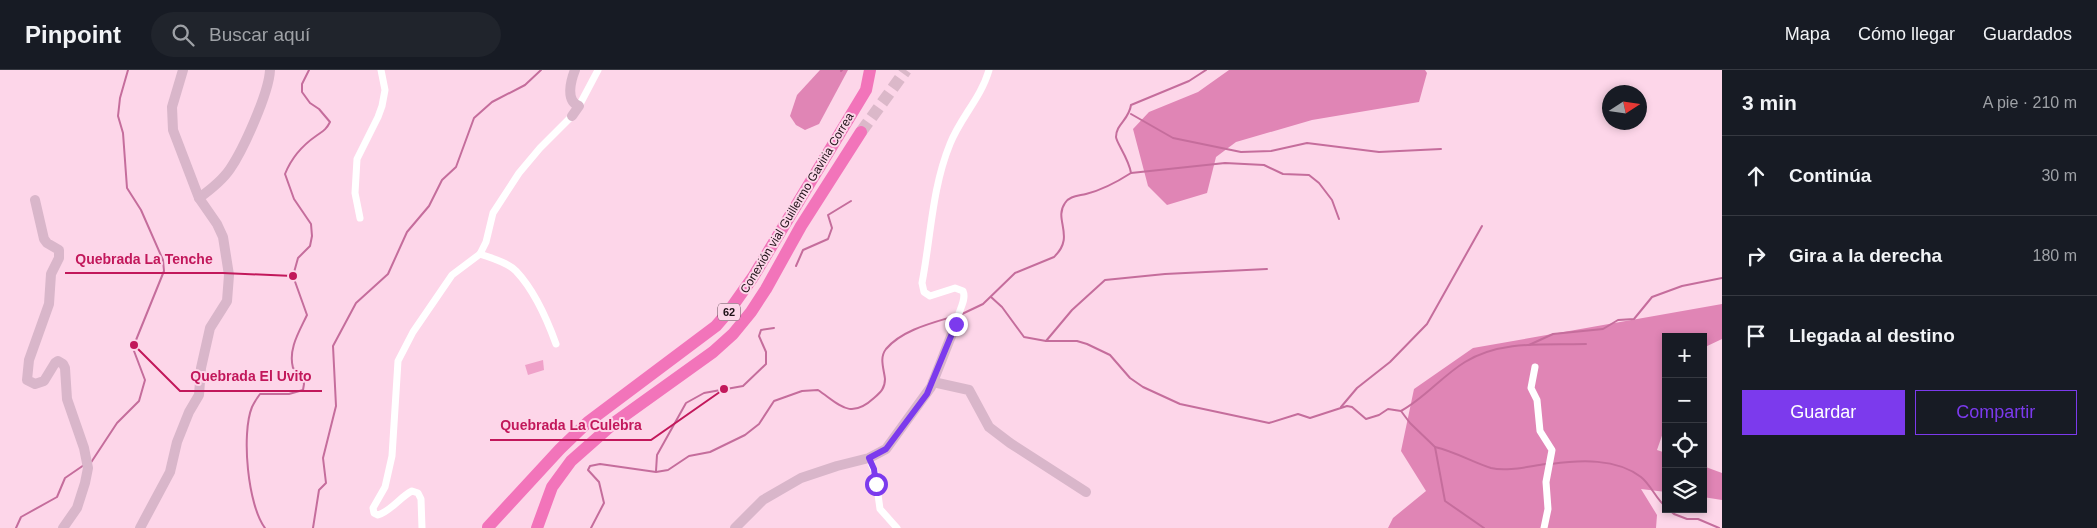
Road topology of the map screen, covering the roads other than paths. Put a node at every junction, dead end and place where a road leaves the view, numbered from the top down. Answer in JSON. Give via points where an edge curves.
{"nodes":[{"id":1,"x":183,"y":70,"type":"edge"},
{"id":2,"x":270,"y":70,"type":"edge"},
{"id":3,"x":381,"y":70,"type":"edge"},
{"id":4,"x":575,"y":70,"type":"edge"},
{"id":5,"x":598,"y":70,"type":"edge"},
{"id":6,"x":870,"y":70,"type":"edge"},
{"id":7,"x":989,"y":70,"type":"edge"},
{"id":8,"x":579,"y":106,"type":"junction"},
{"id":9,"x":572,"y":116,"type":"joint"},
{"id":10,"x":861,"y":132,"type":"tunnel mouth"},
{"id":11,"x":199,"y":198,"type":"junction"},
{"id":12,"x":35,"y":200,"type":"dead end"},
{"id":13,"x":360,"y":218,"type":"dead end"},
{"id":14,"x":480,"y":254,"type":"junction"},
{"id":15,"x":958,"y":317,"type":"joint"},
{"id":16,"x":556,"y":344,"type":"dead end"},
{"id":17,"x":1535,"y":367,"type":"dead end"},
{"id":18,"x":933,"y":382,"type":"junction"},
{"id":19,"x":869,"y":458,"type":"junction"},
{"id":20,"x":1086,"y":492,"type":"dead end"},
{"id":21,"x":488,"y":527,"type":"edge"},
{"id":22,"x":63,"y":528,"type":"edge"},
{"id":23,"x":140,"y":528,"type":"edge"},
{"id":24,"x":422,"y":528,"type":"edge"},
{"id":25,"x":536,"y":528,"type":"edge"},
{"id":26,"x":735,"y":528,"type":"edge"},
{"id":27,"x":897,"y":528,"type":"edge"},
{"id":28,"x":1544,"y":528,"type":"edge"}],
"edges":[{"from":1,"to":11,"type":"street","via":[[171,119]]},
{"from":2,"to":11,"type":"street","via":[[260,107],[233,163]]},
{"from":3,"to":13,"type":"street","via":[[385,90],[382,106],[357,159],[355,193]]},
{"from":4,"to":8,"type":"street","via":[[570,81],[571,100]]},
{"from":5,"to":8,"type":"street"},
{"from":6,"to":21,"type":"highway","name":"Conexión vial Guillermo Gaviria Correa","number":"62","via":[[866,90],[730,311],[716,326],[588,422]]},
{"from":7,"to":15,"type":"street","via":[[983,88],[950,143],[938,176],[922,283],[924,292],[930,296],[962,289],[965,297]]},
{"from":8,"to":9,"type":"street"},
{"from":9,"to":14,"type":"street","via":[[519,173],[493,213]]},
{"from":10,"to":25,"type":"highway","name":"Conexión vial Guillermo Gaviria Correa","number":"62","via":[[751,312],[713,352],[614,423],[571,461],[552,487]]},
{"from":11,"to":23,"type":"street","via":[[223,236],[229,275],[227,301],[210,328],[199,395],[177,442],[170,472]]},
{"from":12,"to":22,"type":"street","via":[[44,239],[59,250],[59,255],[51,274],[48,304],[29,360],[28,380],[34,384],[44,381],[56,362],[63,364],[67,399],[87,465],[77,508]]},
{"from":14,"to":16,"type":"street","via":[[515,270],[547,320]]},
{"from":14,"to":24,"type":"street","via":[[452,275],[419,321],[398,361],[392,456],[385,487],[373,508],[374,513],[383,514],[405,494],[418,493]]},
{"from":15,"to":18,"type":"street"},
{"from":17,"to":28,"type":"street","via":[[1531,388],[1537,400],[1540,431],[1552,450],[1546,482],[1548,509]]},
{"from":18,"to":19,"type":"street","via":[[893,441],[883,452]]},
{"from":18,"to":20,"type":"street","via":[[969,390],[989,427]]},
{"from":19,"to":26,"type":"street","via":[[802,478],[763,500]]},
{"from":19,"to":27,"type":"street","via":[[876,473],[880,509]]}]}
